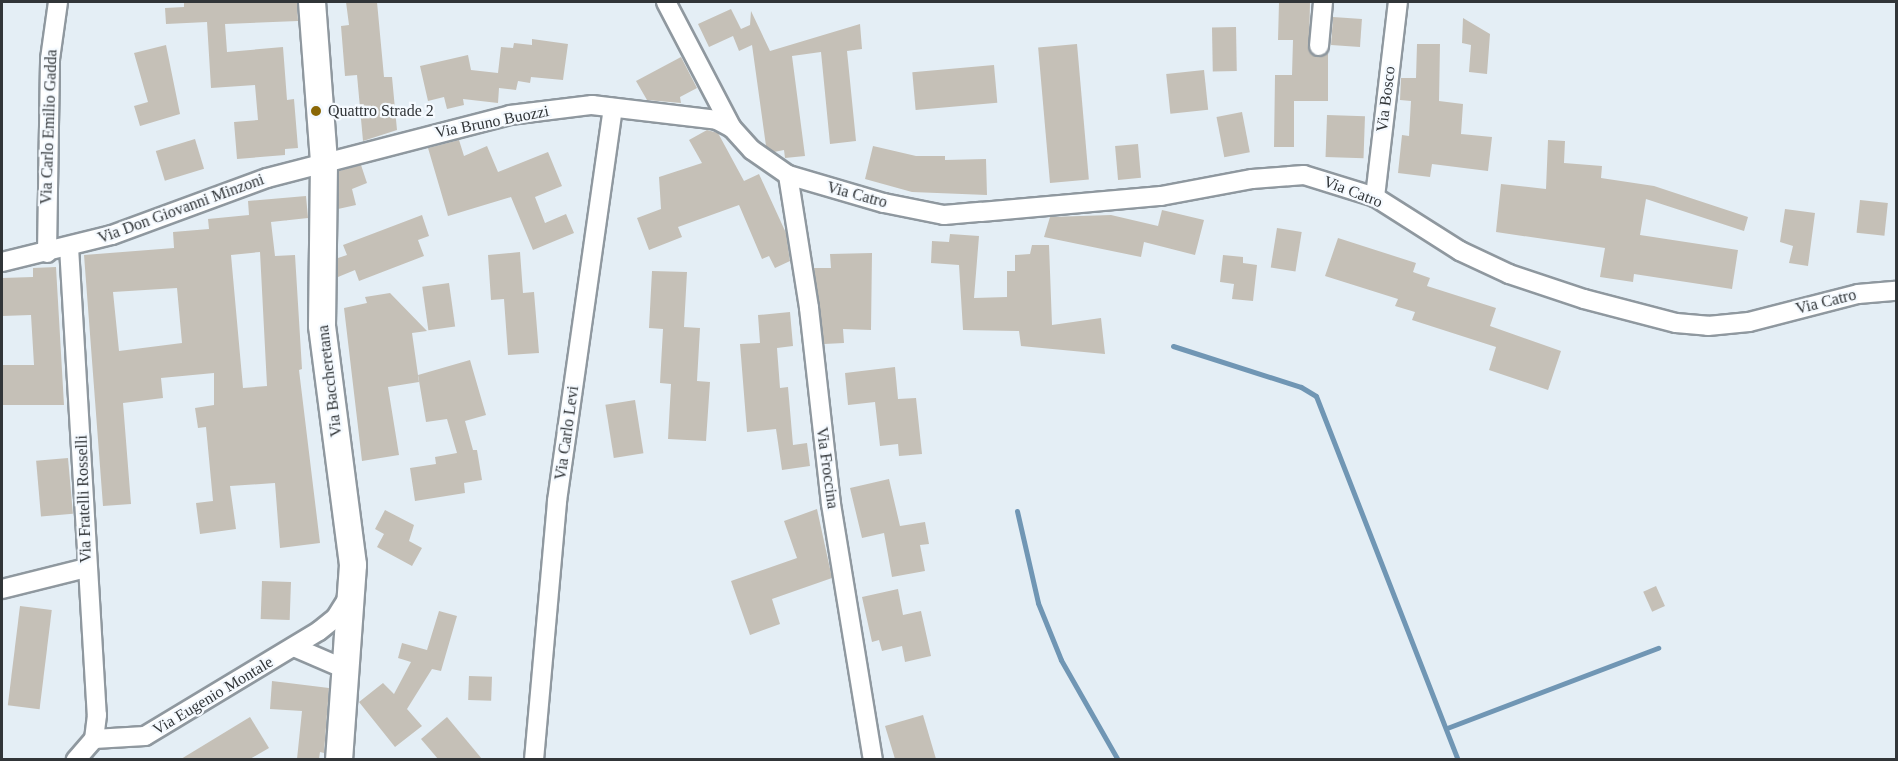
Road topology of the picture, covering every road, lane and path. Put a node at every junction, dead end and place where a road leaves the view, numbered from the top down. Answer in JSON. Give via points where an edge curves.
{"nodes":[{"id":1,"x":58,"y":2,"type":"edge"},
{"id":2,"x":312,"y":2,"type":"edge"},
{"id":3,"x":666,"y":2,"type":"edge"},
{"id":4,"x":1323,"y":2,"type":"edge"},
{"id":5,"x":1398,"y":2,"type":"edge"},
{"id":6,"x":1319,"y":46,"type":"dead end"},
{"id":7,"x":613,"y":108,"type":"junction"},
{"id":8,"x":732,"y":128,"type":"junction"},
{"id":9,"x":324,"y":163,"type":"junction"},
{"id":10,"x":788,"y":175,"type":"junction"},
{"id":11,"x":1375,"y":197,"type":"junction"},
{"id":12,"x":69,"y":247,"type":"junction"},
{"id":13,"x":47,"y":253,"type":"junction"},
{"id":14,"x":2,"y":262,"type":"edge"},
{"id":15,"x":1896,"y":291,"type":"edge"},
{"id":16,"x":86,"y":568,"type":"junction"},
{"id":17,"x":2,"y":589,"type":"edge"},
{"id":18,"x":351,"y":594,"type":"junction"},
{"id":19,"x":294,"y":647,"type":"junction"},
{"id":20,"x":345,"y":669,"type":"junction"},
{"id":21,"x":86,"y":749,"type":"edge"},
{"id":22,"x":339,"y":759,"type":"edge"},
{"id":23,"x":534,"y":759,"type":"edge"},
{"id":24,"x":873,"y":759,"type":"edge"}],
"edges":[{"from":1,"to":13,"type":"street","name":"Via Carlo Emilio Gadda","via":[[50,58]]},
{"from":2,"to":9,"type":"street","name":"Via Baccheretana"},
{"from":3,"to":8,"type":"street"},
{"from":4,"to":6,"type":"street"},
{"from":5,"to":11,"type":"street","name":"Via Bosco"},
{"from":7,"to":8,"type":"street","name":"Via Bruno Buozzi","via":[[717,120]]},
{"from":7,"to":9,"type":"street","name":"Via Bruno Buozzi","via":[[592,105],[510,115]]},
{"from":7,"to":23,"type":"street","name":"Via Carlo Levi","via":[[555,512]]},
{"from":8,"to":10,"type":"street","name":"Via Catro","via":[[752,150]]},
{"from":9,"to":12,"type":"street","name":"Via Don Giovanni Minzoni","via":[[233,189],[156,221]]},
{"from":9,"to":18,"type":"street","name":"Via Baccheretana","via":[[322,326],[349,528]]},
{"from":10,"to":11,"type":"street","name":"Via Catro","via":[[884,203],[944,215],[1161,196],[1252,178],[1304,175]]},
{"from":10,"to":24,"type":"street","name":"Via Froccina","via":[[809,308],[831,504]]},
{"from":11,"to":15,"type":"street","name":"Via Catro","via":[[1460,251],[1509,274],[1676,323],[1708,326],[1749,322],[1858,294]]},
{"from":12,"to":13,"type":"street","name":"Via Don Giovanni Minzoni"},
{"from":12,"to":16,"type":"street","name":"Via Fratelli Rosselli"},
{"from":13,"to":14,"type":"street","name":"Via Don Giovanni Minzoni"},
{"from":16,"to":17,"type":"street"},
{"from":16,"to":21,"type":"street","name":"Via Fratelli Rosselli","via":[[97,715]]},
{"from":18,"to":19,"type":"street","name":"Via Eugenio Montale","via":[[336,616]]},
{"from":18,"to":20,"type":"street","name":"Via Baccheretana"},
{"from":19,"to":20,"type":"street"},
{"from":19,"to":21,"type":"street","name":"Via Eugenio Montale","via":[[145,736]]},
{"from":20,"to":22,"type":"street","name":"Via Baccheretana"}]}
